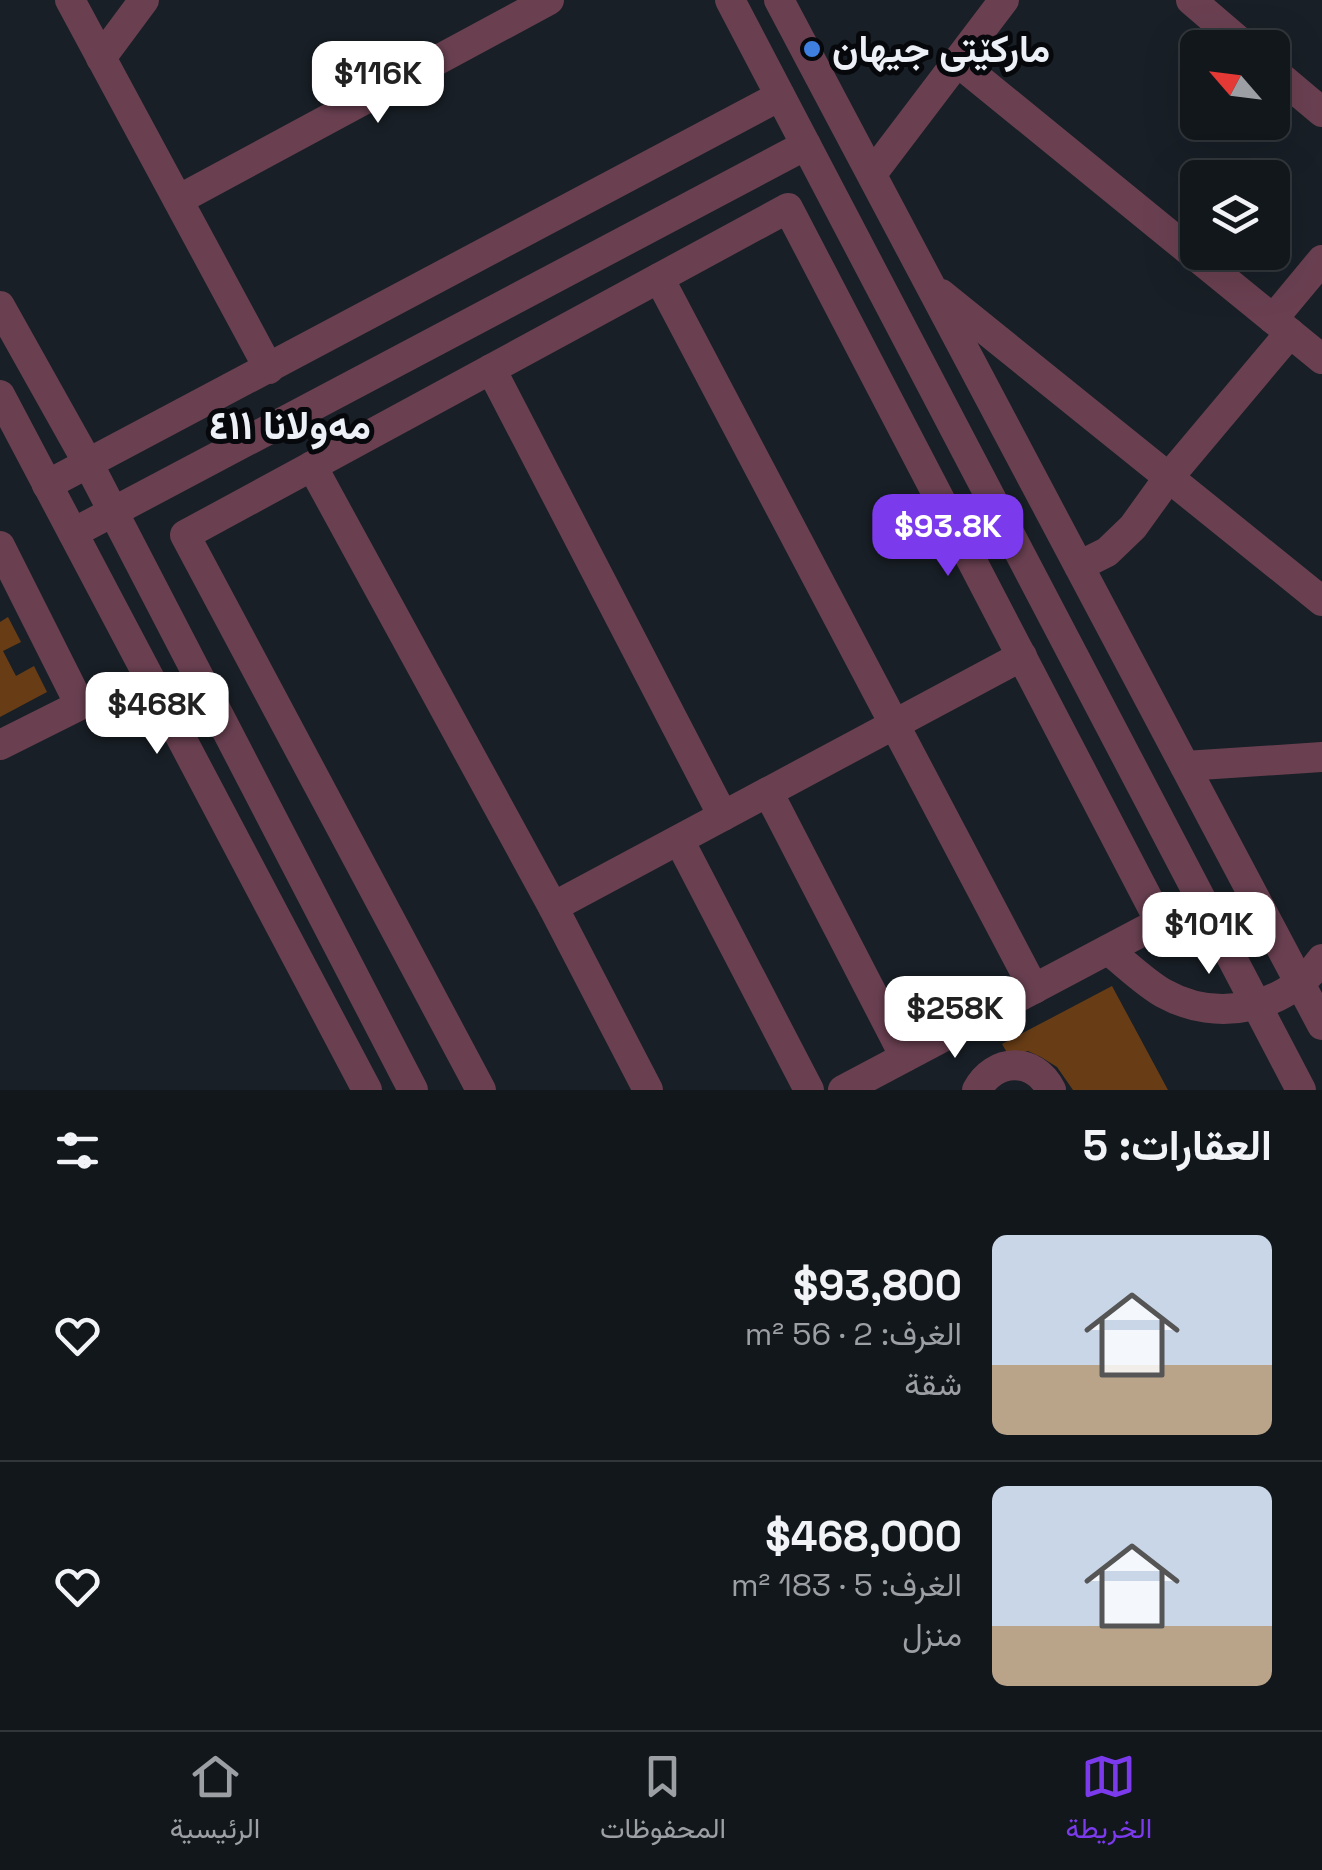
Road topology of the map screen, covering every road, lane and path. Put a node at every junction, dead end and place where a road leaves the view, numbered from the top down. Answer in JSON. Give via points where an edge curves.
{"nodes":[{"id":1,"x":70,"y":0,"type":"edge"},
{"id":2,"x":144,"y":0,"type":"edge"},
{"id":3,"x":550,"y":0,"type":"edge"},
{"id":4,"x":730,"y":0,"type":"edge"},
{"id":5,"x":780,"y":0,"type":"edge"},
{"id":6,"x":1004,"y":0,"type":"edge"},
{"id":7,"x":1191,"y":0,"type":"edge"},
{"id":8,"x":1226,"y":30,"type":"edge"},
{"id":9,"x":102,"y":58,"type":"junction"},
{"id":10,"x":959,"y":63,"type":"junction"},
{"id":11,"x":1290,"y":85,"type":"edge"},
{"id":12,"x":780,"y":96,"type":"junction"},
{"id":13,"x":1322,"y":112,"type":"edge"},
{"id":14,"x":806,"y":146,"type":"junction"},
{"id":15,"x":872,"y":174,"type":"junction"},
{"id":16,"x":178,"y":200,"type":"junction"},
{"id":17,"x":1322,"y":260,"type":"edge"},
{"id":18,"x":659,"y":278,"type":"junction"},
{"id":19,"x":931,"y":286,"type":"junction"},
{"id":20,"x":0,"y":306,"type":"edge"},
{"id":21,"x":1282,"y":326,"type":"junction"},
{"id":22,"x":1322,"y":358,"type":"edge"},
{"id":23,"x":270,"y":369,"type":"junction"},
{"id":24,"x":491,"y":369,"type":"junction"},
{"id":25,"x":0,"y":396,"type":"edge"},
{"id":26,"x":90,"y":465,"type":"junction"},
{"id":27,"x":312,"y":466,"type":"junction"},
{"id":28,"x":1168,"y":478,"type":"junction"},
{"id":29,"x":47,"y":486,"type":"junction"},
{"id":30,"x":114,"y":513,"type":"junction"},
{"id":31,"x":73,"y":533,"type":"junction"},
{"id":32,"x":0,"y":546,"type":"edge"},
{"id":33,"x":1079,"y":566,"type":"junction"},
{"id":34,"x":1322,"y":601,"type":"edge"},
{"id":35,"x":1022,"y":656,"type":"junction"},
{"id":36,"x":896,"y":723,"type":"junction"},
{"id":37,"x":0,"y":745,"type":"edge"},
{"id":38,"x":1322,"y":756,"type":"edge"},
{"id":39,"x":1185,"y":766,"type":"junction"},
{"id":40,"x":768,"y":792,"type":"junction"},
{"id":41,"x":724,"y":816,"type":"junction"},
{"id":42,"x":679,"y":840,"type":"junction"},
{"id":43,"x":553,"y":907,"type":"junction"},
{"id":44,"x":1108,"y":950,"type":"junction"},
{"id":45,"x":1322,"y":960,"type":"edge"},
{"id":46,"x":1301,"y":985,"type":"junction"},
{"id":47,"x":1034,"y":989,"type":"junction"},
{"id":48,"x":1258,"y":1006,"type":"junction"},
{"id":49,"x":969,"y":1024,"type":"junction"},
{"id":50,"x":1322,"y":1025,"type":"edge"},
{"id":51,"x":905,"y":1057,"type":"junction"},
{"id":52,"x":986,"y":1080,"type":"edge"},
{"id":53,"x":367,"y":1090,"type":"edge"},
{"id":54,"x":413,"y":1090,"type":"edge"},
{"id":55,"x":481,"y":1090,"type":"edge"},
{"id":56,"x":648,"y":1090,"type":"edge"},
{"id":57,"x":809,"y":1090,"type":"edge"},
{"id":58,"x":843,"y":1090,"type":"edge"},
{"id":59,"x":1051,"y":1090,"type":"edge"},
{"id":60,"x":1302,"y":1090,"type":"edge"}],
"edges":[{"from":1,"to":9,"type":"street"},
{"from":2,"to":9,"type":"street"},
{"from":3,"to":16,"type":"street"},
{"from":4,"to":12,"type":"street"},
{"from":5,"to":15,"type":"street"},
{"from":6,"to":10,"type":"street"},
{"from":7,"to":8,"type":"street"},
{"from":9,"to":16,"type":"street"},
{"from":10,"to":15,"type":"street"},
{"from":10,"to":21,"type":"street"},
{"from":11,"to":13,"type":"street"},
{"from":12,"to":14,"type":"street"},
{"from":12,"to":23,"type":"street"},
{"from":14,"to":30,"type":"street"},
{"from":14,"to":48,"type":"street"},
{"from":15,"to":19,"type":"street"},
{"from":16,"to":23,"type":"street"},
{"from":17,"to":21,"type":"street"},
{"from":18,"to":24,"type":"street"},
{"from":18,"to":35,"type":"street","via":[[788,208]]},
{"from":18,"to":36,"type":"street"},
{"from":19,"to":28,"type":"street"},
{"from":19,"to":33,"type":"street"},
{"from":20,"to":26,"type":"street"},
{"from":21,"to":22,"type":"street"},
{"from":21,"to":28,"type":"street"},
{"from":23,"to":26,"type":"street"},
{"from":24,"to":27,"type":"street"},
{"from":24,"to":41,"type":"street"},
{"from":25,"to":29,"type":"street"},
{"from":26,"to":29,"type":"street"},
{"from":26,"to":30,"type":"street"},
{"from":27,"to":43,"type":"street"},
{"from":27,"to":55,"type":"street","via":[[185,534]]},
{"from":28,"to":33,"type":"street","via":[[1133,528],[1108,552]]},
{"from":28,"to":34,"type":"street"},
{"from":29,"to":31,"type":"street"},
{"from":30,"to":31,"type":"street"},
{"from":30,"to":54,"type":"street"},
{"from":31,"to":53,"type":"street"},
{"from":32,"to":37,"type":"street","via":[[80,705]]},
{"from":33,"to":39,"type":"street"},
{"from":35,"to":36,"type":"street"},
{"from":35,"to":44,"type":"street","via":[[1160,922]]},
{"from":36,"to":40,"type":"street"},
{"from":36,"to":47,"type":"street"},
{"from":38,"to":39,"type":"street"},
{"from":39,"to":46,"type":"street"},
{"from":40,"to":41,"type":"street"},
{"from":40,"to":51,"type":"street"},
{"from":41,"to":42,"type":"street"},
{"from":42,"to":43,"type":"street"},
{"from":42,"to":57,"type":"street"},
{"from":43,"to":56,"type":"street"},
{"from":44,"to":47,"type":"street"},
{"from":44,"to":48,"type":"street","via":[[1165,994],[1210,1009]]},
{"from":45,"to":46,"type":"street"},
{"from":46,"to":48,"type":"street"},
{"from":46,"to":50,"type":"street"},
{"from":47,"to":49,"type":"street"},
{"from":48,"to":60,"type":"street"},
{"from":49,"to":51,"type":"street"},
{"from":49,"to":52,"type":"street"},
{"from":51,"to":58,"type":"street"},
{"from":52,"to":59,"type":"street","via":[[1009,1064],[1025,1066]]}]}
